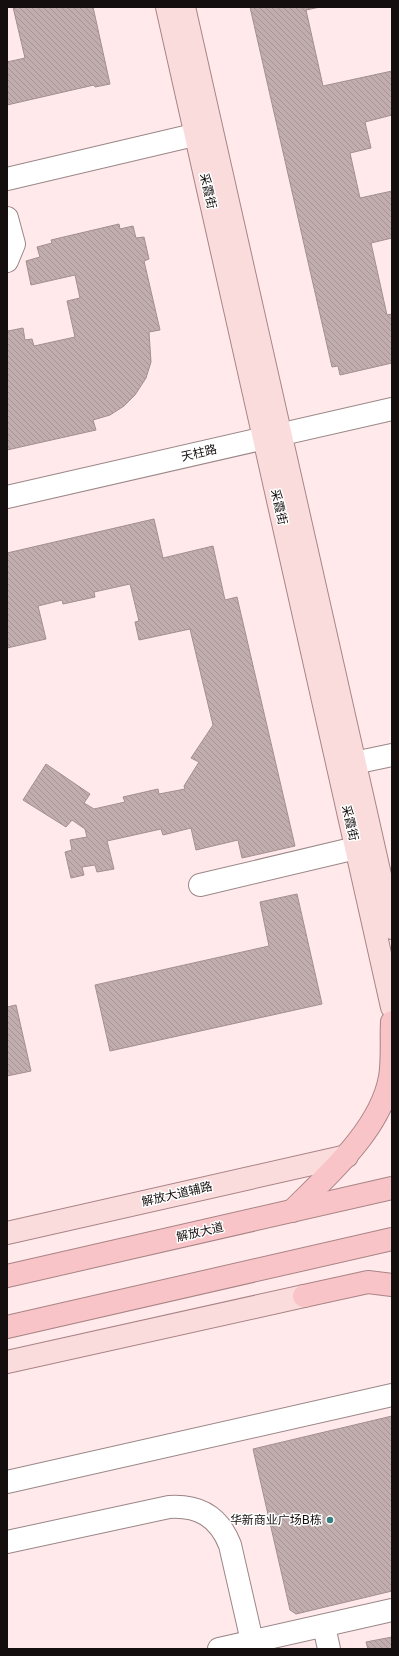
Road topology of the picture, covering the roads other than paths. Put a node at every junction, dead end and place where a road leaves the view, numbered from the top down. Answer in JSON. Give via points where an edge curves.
{"nodes":[{"id":1,"x":167,"y":7,"type":"edge"},
{"id":2,"x":184,"y":7,"type":"edge"},
{"id":3,"x":203,"y":133,"type":"junction"},
{"id":4,"x":7,"y":179,"type":"edge"},
{"id":5,"x":7,"y":218,"type":"edge"},
{"id":6,"x":7,"y":262,"type":"edge"},
{"id":7,"x":392,"y":409,"type":"edge"},
{"id":8,"x":272,"y":436,"type":"junction"},
{"id":9,"x":7,"y":497,"type":"edge"},
{"id":10,"x":392,"y":755,"type":"edge"},
{"id":11,"x":354,"y":763,"type":"junction"},
{"id":12,"x":356,"y":848,"type":"junction"},
{"id":13,"x":200,"y":885,"type":"dead end"},
{"id":14,"x":392,"y":928,"type":"edge"},
{"id":15,"x":392,"y":1008,"type":"edge"},
{"id":16,"x":392,"y":1022,"type":"edge"},
{"id":17,"x":347,"y":1156,"type":"junction"},
{"id":18,"x":392,"y":1188,"type":"edge"},
{"id":19,"x":292,"y":1211,"type":"junction"},
{"id":20,"x":7,"y":1233,"type":"edge"},
{"id":21,"x":392,"y":1239,"type":"edge"},
{"id":22,"x":7,"y":1276,"type":"edge"},
{"id":23,"x":392,"y":1285,"type":"edge"},
{"id":24,"x":304,"y":1296,"type":"joint"},
{"id":25,"x":7,"y":1327,"type":"edge"},
{"id":26,"x":7,"y":1362,"type":"edge"},
{"id":27,"x":392,"y":1394,"type":"edge"},
{"id":28,"x":7,"y":1482,"type":"edge"},
{"id":29,"x":7,"y":1542,"type":"edge"},
{"id":30,"x":392,"y":1610,"type":"edge"},
{"id":31,"x":324,"y":1626,"type":"junction"},
{"id":32,"x":252,"y":1641,"type":"junction"},
{"id":33,"x":219,"y":1649,"type":"edge"},
{"id":34,"x":329,"y":1649,"type":"edge"}],
"edges":[{"from":1,"to":3,"type":"main road","name":"采霞街"},
{"from":2,"to":3,"type":"main road","name":"采霞街"},
{"from":3,"to":4,"type":"street"},
{"from":3,"to":8,"type":"main road","name":"采霞街"},
{"from":5,"to":6,"type":"street","via":[[14,244]]},
{"from":7,"to":8,"type":"street","name":"天柱路"},
{"from":8,"to":9,"type":"street","name":"天柱路"},
{"from":8,"to":11,"type":"main road","name":"采霞街"},
{"from":8,"to":12,"type":"main road","name":"采霞街"},
{"from":10,"to":11,"type":"street"},
{"from":11,"to":14,"type":"main road","name":"采霞街"},
{"from":12,"to":13,"type":"street"},
{"from":12,"to":15,"type":"main road","name":"采霞街"},
{"from":16,"to":17,"type":"highway","via":[[390,1078],[379,1111]]},
{"from":17,"to":19,"type":"highway"},
{"from":17,"to":20,"type":"main road","name":"解放大道辅路"},
{"from":18,"to":19,"type":"highway","name":"解放大道"},
{"from":19,"to":22,"type":"highway","name":"解放大道"},
{"from":21,"to":25,"type":"highway"},
{"from":23,"to":24,"type":"highway","via":[[368,1282]]},
{"from":24,"to":26,"type":"main road"},
{"from":27,"to":28,"type":"street"},
{"from":29,"to":32,"type":"street","via":[[169,1507],[182,1506],[203,1513],[212,1517],[226,1533]]},
{"from":30,"to":31,"type":"street"},
{"from":31,"to":32,"type":"street"},
{"from":31,"to":34,"type":"street"},
{"from":32,"to":33,"type":"street"}]}
